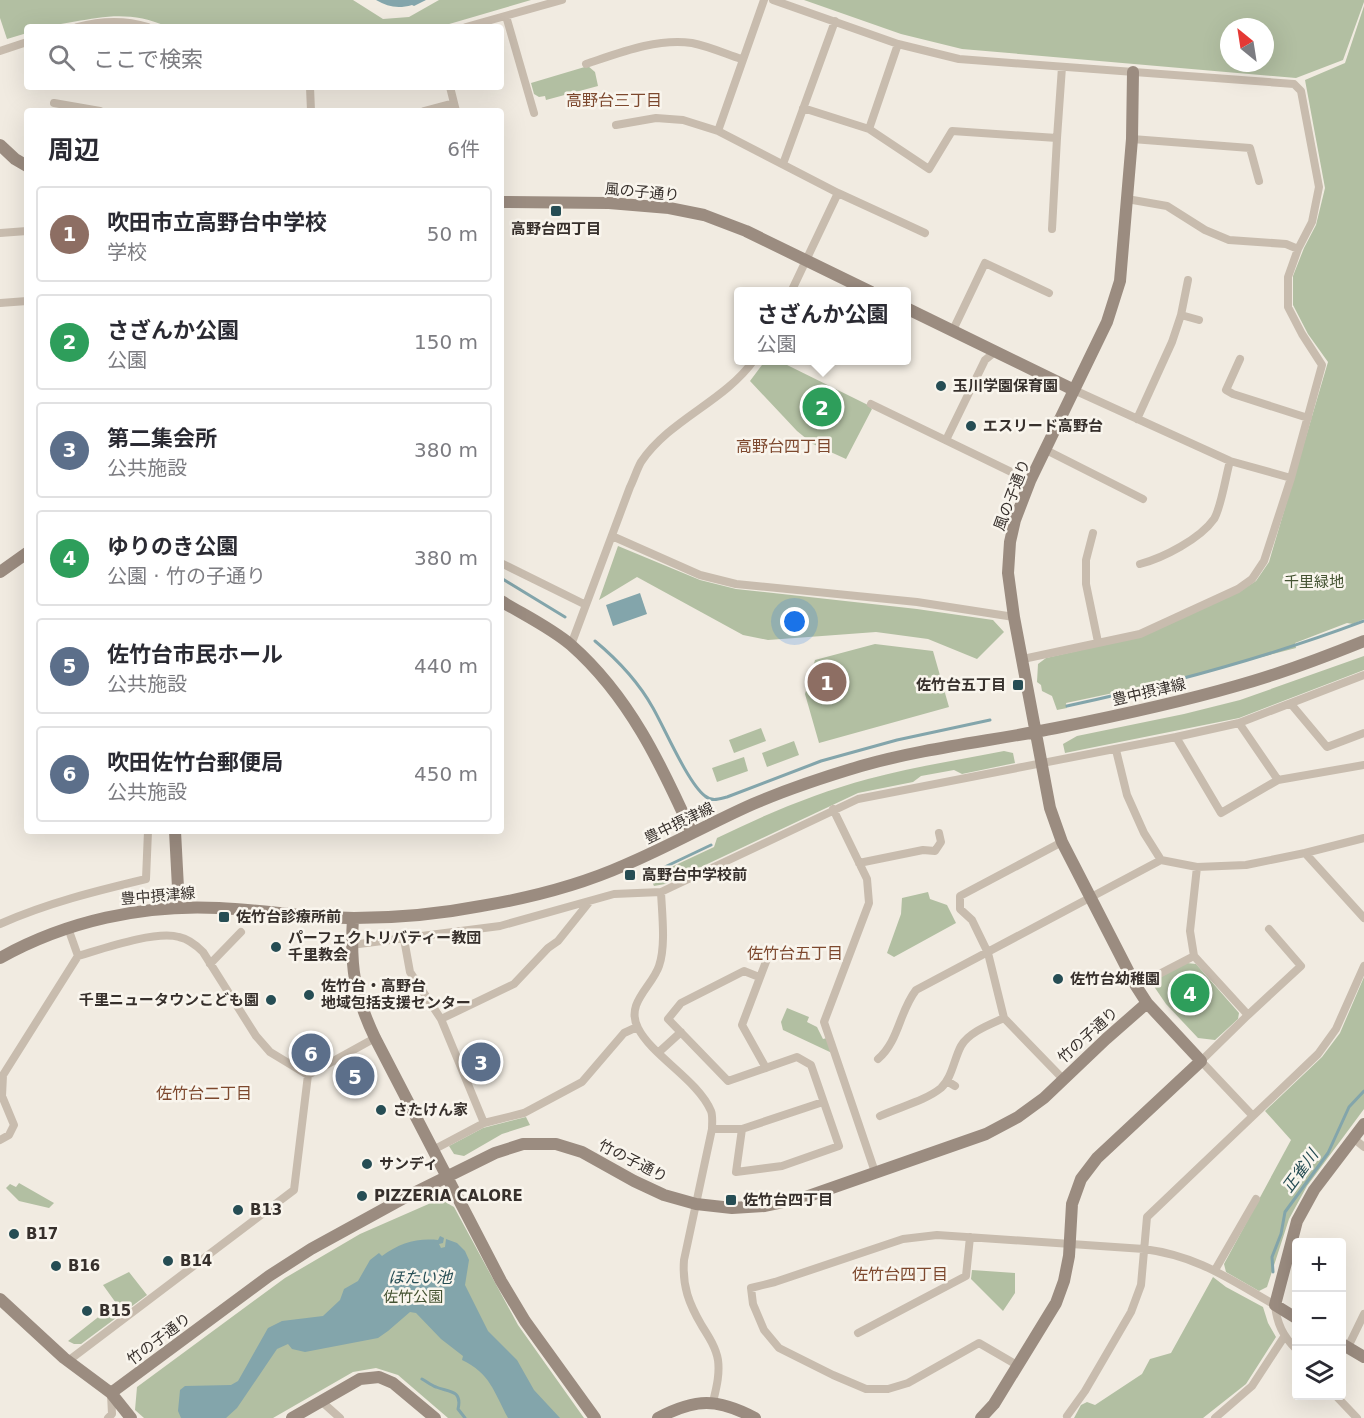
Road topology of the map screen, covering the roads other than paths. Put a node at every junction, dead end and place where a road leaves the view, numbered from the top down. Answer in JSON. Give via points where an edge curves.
{"nodes":[{"id":1,"x":562,"y":0,"type":"edge"},
{"id":2,"x":764,"y":0,"type":"edge"},
{"id":3,"x":773,"y":0,"type":"edge"},
{"id":4,"x":506,"y":16,"type":"junction"},
{"id":5,"x":835,"y":21,"type":"junction"},
{"id":6,"x":99,"y":24,"type":"edge"},
{"id":7,"x":137,"y":24,"type":"edge"},
{"id":8,"x":477,"y":24,"type":"edge"},
{"id":9,"x":24,"y":43,"type":"edge"},
{"id":10,"x":898,"y":44,"type":"junction"},
{"id":11,"x":0,"y":51,"type":"edge"},
{"id":12,"x":741,"y":59,"type":"junction"},
{"id":13,"x":586,"y":64,"type":"dead end"},
{"id":14,"x":1062,"y":67,"type":"junction"},
{"id":15,"x":1134,"y":72,"type":"junction"},
{"id":16,"x":310,"y":90,"type":"edge"},
{"id":17,"x":451,"y":90,"type":"edge"},
{"id":18,"x":54,"y":103,"type":"dead end"},
{"id":19,"x":455,"y":107,"type":"edge"},
{"id":20,"x":82,"y":108,"type":"edge"},
{"id":21,"x":311,"y":108,"type":"edge"},
{"id":22,"x":803,"y":108,"type":"junction"},
{"id":23,"x":534,"y":113,"type":"dead end"},
{"id":24,"x":616,"y":125,"type":"dead end"},
{"id":25,"x":869,"y":129,"type":"junction"},
{"id":26,"x":718,"y":131,"type":"junction"},
{"id":27,"x":1057,"y":138,"type":"junction"},
{"id":28,"x":1132,"y":139,"type":"junction"},
{"id":29,"x":0,"y":145,"type":"edge"},
{"id":30,"x":24,"y":164,"type":"edge"},
{"id":31,"x":783,"y":164,"type":"junction"},
{"id":32,"x":1259,"y":181,"type":"dead end"},
{"id":33,"x":838,"y":193,"type":"junction"},
{"id":34,"x":1126,"y":199,"type":"junction"},
{"id":35,"x":504,"y":202,"type":"edge"},
{"id":36,"x":1052,"y":229,"type":"dead end"},
{"id":37,"x":24,"y":231,"type":"edge"},
{"id":38,"x":0,"y":233,"type":"edge"},
{"id":39,"x":925,"y":233,"type":"dead end"},
{"id":40,"x":1298,"y":249,"type":"junction"},
{"id":41,"x":806,"y":261,"type":"junction"},
{"id":42,"x":1188,"y":280,"type":"dead end"},
{"id":43,"x":793,"y":287,"type":"edge"},
{"id":44,"x":862,"y":287,"type":"edge"},
{"id":45,"x":1049,"y":293,"type":"dead end"},
{"id":46,"x":24,"y":301,"type":"edge"},
{"id":47,"x":0,"y":303,"type":"edge"},
{"id":48,"x":911,"y":310,"type":"edge"},
{"id":49,"x":1181,"y":315,"type":"junction"},
{"id":50,"x":1199,"y":320,"type":"dead end"},
{"id":51,"x":952,"y":330,"type":"junction"},
{"id":52,"x":996,"y":351,"type":"junction"},
{"id":53,"x":1240,"y":359,"type":"dead end"},
{"id":54,"x":750,"y":365,"type":"edge"},
{"id":55,"x":1074,"y":390,"type":"junction"},
{"id":56,"x":871,"y":404,"type":"dead end"},
{"id":57,"x":1308,"y":418,"type":"junction"},
{"id":58,"x":1137,"y":419,"type":"junction"},
{"id":59,"x":946,"y":440,"type":"junction"},
{"id":60,"x":1046,"y":450,"type":"junction"},
{"id":61,"x":1230,"y":461,"type":"junction"},
{"id":62,"x":1291,"y":478,"type":"junction"},
{"id":63,"x":1030,"y":481,"type":"junction"},
{"id":64,"x":1143,"y":499,"type":"dead end"},
{"id":65,"x":1093,"y":533,"type":"dead end"},
{"id":66,"x":612,"y":536,"type":"junction"},
{"id":67,"x":24,"y":555,"type":"edge"},
{"id":68,"x":504,"y":564,"type":"edge"},
{"id":69,"x":1140,"y":564,"type":"dead end"},
{"id":70,"x":0,"y":572,"type":"edge"},
{"id":71,"x":504,"y":603,"type":"edge"},
{"id":72,"x":586,"y":605,"type":"junction"},
{"id":73,"x":1014,"y":617,"type":"junction"},
{"id":74,"x":1098,"y":642,"type":"junction"},
{"id":75,"x":1364,"y":642,"type":"edge"},
{"id":76,"x":571,"y":645,"type":"junction"},
{"id":77,"x":1023,"y":659,"type":"junction"},
{"id":78,"x":1364,"y":675,"type":"edge"},
{"id":79,"x":1291,"y":704,"type":"junction"},
{"id":80,"x":1239,"y":723,"type":"junction"},
{"id":81,"x":1034,"y":732,"type":"junction"},
{"id":82,"x":1364,"y":733,"type":"edge"},
{"id":83,"x":1176,"y":737,"type":"junction"},
{"id":84,"x":1116,"y":750,"type":"junction"},
{"id":85,"x":1041,"y":764,"type":"junction"},
{"id":86,"x":1364,"y":765,"type":"edge"},
{"id":87,"x":1278,"y":780,"type":"junction"},
{"id":88,"x":833,"y":809,"type":"junction"},
{"id":89,"x":692,"y":832,"type":"junction"},
{"id":90,"x":939,"y":833,"type":"dead end"},
{"id":91,"x":148,"y":834,"type":"edge"},
{"id":92,"x":175,"y":834,"type":"edge"},
{"id":93,"x":1364,"y":838,"type":"edge"},
{"id":94,"x":1062,"y":842,"type":"junction"},
{"id":95,"x":1305,"y":853,"type":"junction"},
{"id":96,"x":1161,"y":860,"type":"junction"},
{"id":97,"x":859,"y":863,"type":"junction"},
{"id":98,"x":1197,"y":867,"type":"junction"},
{"id":99,"x":661,"y":892,"type":"junction"},
{"id":100,"x":1092,"y":898,"type":"junction"},
{"id":101,"x":590,"y":901,"type":"junction"},
{"id":102,"x":179,"y":907,"type":"junction"},
{"id":103,"x":353,"y":918,"type":"junction"},
{"id":104,"x":1364,"y":918,"type":"edge"},
{"id":105,"x":0,"y":924,"type":"edge"},
{"id":106,"x":68,"y":928,"type":"junction"},
{"id":107,"x":1269,"y":929,"type":"dead end"},
{"id":108,"x":241,"y":932,"type":"dead end"},
{"id":109,"x":404,"y":939,"type":"junction"},
{"id":110,"x":351,"y":945,"type":"junction"},
{"id":111,"x":988,"y":953,"type":"junction"},
{"id":112,"x":78,"y":956,"type":"junction"},
{"id":113,"x":1194,"y":956,"type":"junction"},
{"id":114,"x":0,"y":958,"type":"edge"},
{"id":115,"x":766,"y":959,"type":"dead end"},
{"id":116,"x":210,"y":964,"type":"junction"},
{"id":117,"x":1364,"y":966,"type":"edge"},
{"id":118,"x":759,"y":977,"type":"junction"},
{"id":119,"x":1136,"y":986,"type":"junction"},
{"id":120,"x":1147,"y":1003,"type":"junction"},
{"id":121,"x":1248,"y":1015,"type":"junction"},
{"id":122,"x":1004,"y":1018,"type":"junction"},
{"id":123,"x":441,"y":1019,"type":"junction"},
{"id":124,"x":638,"y":1027,"type":"junction"},
{"id":125,"x":681,"y":1032,"type":"junction"},
{"id":126,"x":375,"y":1038,"type":"junction"},
{"id":127,"x":659,"y":1052,"type":"junction"},
{"id":128,"x":878,"y":1059,"type":"dead end"},
{"id":129,"x":1201,"y":1061,"type":"junction"},
{"id":130,"x":766,"y":1068,"type":"junction"},
{"id":131,"x":308,"y":1075,"type":"junction"},
{"id":132,"x":1063,"y":1078,"type":"junction"},
{"id":133,"x":947,"y":1081,"type":"junction"},
{"id":134,"x":955,"y":1086,"type":"dead end"},
{"id":135,"x":824,"y":1102,"type":"junction"},
{"id":136,"x":1252,"y":1115,"type":"junction"},
{"id":137,"x":880,"y":1116,"type":"dead end"},
{"id":138,"x":484,"y":1123,"type":"junction"},
{"id":139,"x":1364,"y":1124,"type":"edge"},
{"id":140,"x":712,"y":1129,"type":"junction"},
{"id":141,"x":742,"y":1129,"type":"junction"},
{"id":142,"x":1353,"y":1138,"type":"junction"},
{"id":143,"x":0,"y":1140,"type":"edge"},
{"id":144,"x":1364,"y":1147,"type":"edge"},
{"id":145,"x":433,"y":1150,"type":"junction"},
{"id":146,"x":875,"y":1172,"type":"junction"},
{"id":147,"x":448,"y":1177,"type":"junction"},
{"id":148,"x":1256,"y":1199,"type":"dead end"},
{"id":149,"x":696,"y":1204,"type":"junction"},
{"id":150,"x":970,"y":1237,"type":"junction"},
{"id":151,"x":1069,"y":1244,"type":"junction"},
{"id":152,"x":1144,"y":1249,"type":"junction"},
{"id":153,"x":1215,"y":1270,"type":"junction"},
{"id":154,"x":0,"y":1299,"type":"edge"},
{"id":155,"x":1275,"y":1305,"type":"junction"},
{"id":156,"x":1364,"y":1314,"type":"edge"},
{"id":157,"x":1292,"y":1316,"type":"edge"},
{"id":158,"x":858,"y":1333,"type":"dead end"},
{"id":159,"x":1284,"y":1337,"type":"junction"},
{"id":160,"x":1346,"y":1344,"type":"edge"},
{"id":161,"x":1293,"y":1346,"type":"edge"},
{"id":162,"x":1346,"y":1347,"type":"edge"},
{"id":163,"x":1364,"y":1357,"type":"edge"},
{"id":164,"x":68,"y":1361,"type":"junction"},
{"id":165,"x":1017,"y":1365,"type":"junction"},
{"id":166,"x":111,"y":1394,"type":"junction"},
{"id":167,"x":1341,"y":1400,"type":"edge"},
{"id":168,"x":321,"y":1401,"type":"junction"},
{"id":169,"x":713,"y":1402,"type":"junction"},
{"id":170,"x":1067,"y":1416,"type":"dead end"},
{"id":171,"x":108,"y":1418,"type":"edge"},
{"id":172,"x":131,"y":1418,"type":"edge"},
{"id":173,"x":292,"y":1418,"type":"edge"},
{"id":174,"x":340,"y":1418,"type":"edge"},
{"id":175,"x":435,"y":1418,"type":"edge"},
{"id":176,"x":595,"y":1418,"type":"edge"},
{"id":177,"x":658,"y":1418,"type":"edge"},
{"id":178,"x":755,"y":1418,"type":"edge"},
{"id":179,"x":981,"y":1418,"type":"edge"},
{"id":180,"x":1215,"y":1418,"type":"edge"},
{"id":181,"x":1357,"y":1418,"type":"edge"}],
"edges":[{"from":1,"to":4,"type":"street"},
{"from":2,"to":12,"type":"street"},
{"from":3,"to":5,"type":"street"},
{"from":4,"to":8,"type":"street"},
{"from":4,"to":23,"type":"street"},
{"from":5,"to":10,"type":"street"},
{"from":5,"to":22,"type":"street"},
{"from":6,"to":7,"type":"street"},
{"from":9,"to":11,"type":"street"},
{"from":10,"to":14,"type":"street","via":[[959,59]]},
{"from":10,"to":25,"type":"street"},
{"from":12,"to":13,"type":"street","via":[[693,44],[666,43]]},
{"from":12,"to":26,"type":"street"},
{"from":14,"to":15,"type":"street"},
{"from":14,"to":27,"type":"street"},
{"from":15,"to":28,"type":"street","name":"風の子通り"},
{"from":15,"to":40,"type":"street","via":[[1294,84],[1301,91],[1319,187],[1312,222]]},
{"from":16,"to":21,"type":"street"},
{"from":17,"to":19,"type":"street"},
{"from":18,"to":20,"type":"street"},
{"from":22,"to":25,"type":"street"},
{"from":22,"to":31,"type":"street"},
{"from":24,"to":26,"type":"street","via":[[656,118],[683,120]]},
{"from":25,"to":27,"type":"street","via":[[929,169],[952,131]]},
{"from":26,"to":31,"type":"street"},
{"from":27,"to":36,"type":"street"},
{"from":28,"to":32,"type":"street","via":[[1250,148]]},
{"from":28,"to":34,"type":"street","name":"風の子通り"},
{"from":29,"to":30,"type":"street"},
{"from":31,"to":33,"type":"street"},
{"from":33,"to":39,"type":"street"},
{"from":33,"to":41,"type":"street"},
{"from":34,"to":40,"type":"street","via":[[1167,206],[1229,240],[1286,244]]},
{"from":34,"to":55,"type":"street","name":"風の子通り","via":[[1120,281],[1107,322]]},
{"from":35,"to":41,"type":"street","name":"風の子通り","via":[[669,208],[704,215],[746,231]]},
{"from":37,"to":38,"type":"street"},
{"from":40,"to":57,"type":"street","via":[[1288,277],[1288,307],[1322,365]]},
{"from":41,"to":43,"type":"street"},
{"from":41,"to":44,"type":"street","name":"風の子通り"},
{"from":42,"to":49,"type":"street"},
{"from":45,"to":51,"type":"street","via":[[985,263]]},
{"from":46,"to":47,"type":"street"},
{"from":48,"to":51,"type":"street"},
{"from":49,"to":50,"type":"street"},
{"from":49,"to":58,"type":"street"},
{"from":51,"to":52,"type":"street"},
{"from":52,"to":55,"type":"street"},
{"from":52,"to":59,"type":"street","via":[[985,360]]},
{"from":53,"to":57,"type":"street","via":[[1226,390]]},
{"from":54,"to":66,"type":"street","via":[[729,387],[663,437],[641,462]]},
{"from":55,"to":58,"type":"street"},
{"from":55,"to":60,"type":"street","name":"風の子通り"},
{"from":56,"to":59,"type":"street"},
{"from":57,"to":62,"type":"street"},
{"from":58,"to":61,"type":"street"},
{"from":59,"to":63,"type":"street"},
{"from":60,"to":63,"type":"street","name":"風の子通り"},
{"from":60,"to":64,"type":"street"},
{"from":61,"to":62,"type":"street"},
{"from":61,"to":69,"type":"street","via":[[1215,517],[1200,535]]},
{"from":62,"to":74,"type":"street","via":[[1264,561],[1252,579],[1140,634]]},
{"from":63,"to":73,"type":"street","name":"風の子通り","via":[[1010,542],[1008,573]]},
{"from":65,"to":74,"type":"street","via":[[1086,560],[1086,584]]},
{"from":66,"to":72,"type":"street"},
{"from":66,"to":73,"type":"street","via":[[700,575],[735,584],[917,602]]},
{"from":67,"to":70,"type":"street"},
{"from":68,"to":72,"type":"street"},
{"from":71,"to":76,"type":"street"},
{"from":72,"to":76,"type":"street"},
{"from":73,"to":77,"type":"street","name":"風の子通り"},
{"from":74,"to":77,"type":"street"},
{"from":75,"to":81,"type":"street","name":"豊中摂津線","via":[[1239,686]]},
{"from":76,"to":89,"type":"street","via":[[614,689],[648,741]]},
{"from":77,"to":81,"type":"street","name":"風の子通り"},
{"from":78,"to":79,"type":"street"},
{"from":79,"to":80,"type":"street"},
{"from":79,"to":82,"type":"street","via":[[1327,747]]},
{"from":80,"to":83,"type":"street"},
{"from":80,"to":87,"type":"street"},
{"from":81,"to":85,"type":"street"},
{"from":81,"to":89,"type":"street","name":"豊中摂津線","via":[[863,766],[754,804]]},
{"from":83,"to":84,"type":"street"},
{"from":83,"to":87,"type":"street","via":[[1221,813]]},
{"from":84,"to":85,"type":"street"},
{"from":84,"to":96,"type":"street","via":[[1127,795]]},
{"from":85,"to":88,"type":"street","via":[[858,799]]},
{"from":85,"to":94,"type":"street"},
{"from":86,"to":87,"type":"street"},
{"from":88,"to":97,"type":"street"},
{"from":88,"to":99,"type":"street"},
{"from":89,"to":103,"type":"street","name":"豊中摂津線","via":[[604,873],[525,897],[444,912]]},
{"from":90,"to":97,"type":"street","via":[[941,842],[935,851]]},
{"from":91,"to":105,"type":"street","via":[[146,879],[58,901]]},
{"from":92,"to":102,"type":"street"},
{"from":93,"to":95,"type":"street"},
{"from":94,"to":100,"type":"street"},
{"from":94,"to":111,"type":"street","via":[[960,896],[960,909],[972,920]]},
{"from":95,"to":98,"type":"street","via":[[1246,866]]},
{"from":95,"to":104,"type":"street"},
{"from":96,"to":98,"type":"street"},
{"from":96,"to":100,"type":"street"},
{"from":97,"to":146,"type":"street","via":[[867,879],[869,903],[820,1020]]},
{"from":98,"to":113,"type":"street","via":[[1190,931]]},
{"from":99,"to":101,"type":"street","via":[[614,894]]},
{"from":99,"to":124,"type":"street","via":[[662,951],[659,965],[634,1009]]},
{"from":100,"to":111,"type":"street"},
{"from":100,"to":119,"type":"street"},
{"from":101,"to":109,"type":"street","via":[[500,926]]},
{"from":101,"to":123,"type":"street","via":[[514,984]]},
{"from":102,"to":103,"type":"street","name":"豊中摂津線"},
{"from":102,"to":106,"type":"street","name":"豊中摂津線","via":[[112,916]]},
{"from":103,"to":110,"type":"street"},
{"from":106,"to":112,"type":"street"},
{"from":106,"to":114,"type":"street","name":"豊中摂津線"},
{"from":107,"to":121,"type":"street","via":[[1301,966]]},
{"from":108,"to":116,"type":"street"},
{"from":109,"to":110,"type":"street"},
{"from":109,"to":123,"type":"street","via":[[410,972]]},
{"from":110,"to":126,"type":"street","via":[[354,985]]},
{"from":111,"to":122,"type":"street"},
{"from":111,"to":128,"type":"street","via":[[915,990],[888,1050]]},
{"from":112,"to":116,"type":"street","via":[[166,935],[193,942]]},
{"from":112,"to":143,"type":"street","via":[[3,1075],[2,1096],[14,1125],[9,1135]]},
{"from":113,"to":119,"type":"street"},
{"from":113,"to":121,"type":"street"},
{"from":115,"to":118,"type":"street"},
{"from":116,"to":131,"type":"street","via":[[270,1052]]},
{"from":117,"to":136,"type":"street","via":[[1336,1029],[1318,1054]]},
{"from":118,"to":125,"type":"street","via":[[744,971],[681,1002],[668,1019]]},
{"from":118,"to":130,"type":"street","via":[[742,1025]]},
{"from":119,"to":120,"type":"street"},
{"from":120,"to":129,"type":"street"},
{"from":120,"to":132,"type":"street","name":"竹の子通り"},
{"from":121,"to":129,"type":"street"},
{"from":122,"to":132,"type":"street"},
{"from":122,"to":133,"type":"street","via":[[962,1043]]},
{"from":123,"to":138,"type":"street"},
{"from":124,"to":127,"type":"street"},
{"from":124,"to":138,"type":"street","via":[[624,1033],[582,1082],[524,1113]]},
{"from":125,"to":127,"type":"street"},
{"from":125,"to":130,"type":"street","via":[[728,1081]]},
{"from":126,"to":131,"type":"street"},
{"from":126,"to":145,"type":"street"},
{"from":127,"to":140,"type":"street","via":[[701,1095],[711,1111]]},
{"from":129,"to":136,"type":"street"},
{"from":129,"to":151,"type":"street","via":[[1097,1158],[1081,1179],[1072,1204]]},
{"from":130,"to":135,"type":"street","via":[[797,1057],[811,1065]]},
{"from":131,"to":164,"type":"street","via":[[294,1190]]},
{"from":132,"to":146,"type":"street","name":"竹の子通り","via":[[1018,1117],[986,1134]]},
{"from":133,"to":134,"type":"street"},
{"from":133,"to":137,"type":"street","via":[[926,1097]]},
{"from":135,"to":141,"type":"street"},
{"from":135,"to":141,"type":"street","via":[[840,1146],[782,1166],[736,1172]]},
{"from":136,"to":152,"type":"street","via":[[1147,1217]]},
{"from":138,"to":145,"type":"street"},
{"from":139,"to":142,"type":"street"},
{"from":140,"to":141,"type":"street"},
{"from":140,"to":149,"type":"street"},
{"from":142,"to":144,"type":"street"},
{"from":142,"to":155,"type":"street","via":[[1314,1190],[1297,1221]]},
{"from":145,"to":147,"type":"street"},
{"from":146,"to":149,"type":"street","name":"竹の子通り","via":[[803,1198],[765,1206]]},
{"from":147,"to":149,"type":"street","name":"竹の子通り","via":[[495,1153],[523,1144],[556,1144],[582,1152],[664,1195]]},
{"from":147,"to":166,"type":"street","name":"竹の子通り","via":[[342,1231],[269,1276]]},
{"from":147,"to":176,"type":"street","via":[[525,1321]]},
{"from":148,"to":153,"type":"street"},
{"from":149,"to":169,"type":"street","via":[[683,1278],[686,1295],[718,1360]]},
{"from":150,"to":151,"type":"street"},
{"from":150,"to":158,"type":"street","via":[[966,1276]]},
{"from":150,"to":165,"type":"street","via":[[937,1234],[903,1239],[751,1288],[753,1304],[764,1330],[779,1348],[866,1389],[888,1389],[908,1383],[979,1343]]},
{"from":151,"to":152,"type":"street"},
{"from":151,"to":165,"type":"street","via":[[1064,1281],[1056,1303]]},
{"from":152,"to":153,"type":"street","via":[[1189,1258]]},
{"from":152,"to":170,"type":"street","via":[[1141,1285],[1131,1312]]},
{"from":153,"to":155,"type":"street"},
{"from":154,"to":164,"type":"street"},
{"from":155,"to":157,"type":"street"},
{"from":155,"to":159,"type":"street"},
{"from":156,"to":160,"type":"street"},
{"from":159,"to":161,"type":"street"},
{"from":159,"to":180,"type":"street","via":[[1252,1386]]},
{"from":162,"to":163,"type":"street"},
{"from":164,"to":166,"type":"street"},
{"from":165,"to":179,"type":"street"},
{"from":166,"to":171,"type":"street","via":[[112,1414]]},
{"from":166,"to":172,"type":"street"},
{"from":167,"to":181,"type":"street"},
{"from":168,"to":173,"type":"street"},
{"from":168,"to":174,"type":"street"},
{"from":168,"to":175,"type":"street","via":[[360,1379],[379,1377],[393,1383]]},
{"from":169,"to":177,"type":"street","via":[[679,1407]]},
{"from":169,"to":178,"type":"street"}]}
